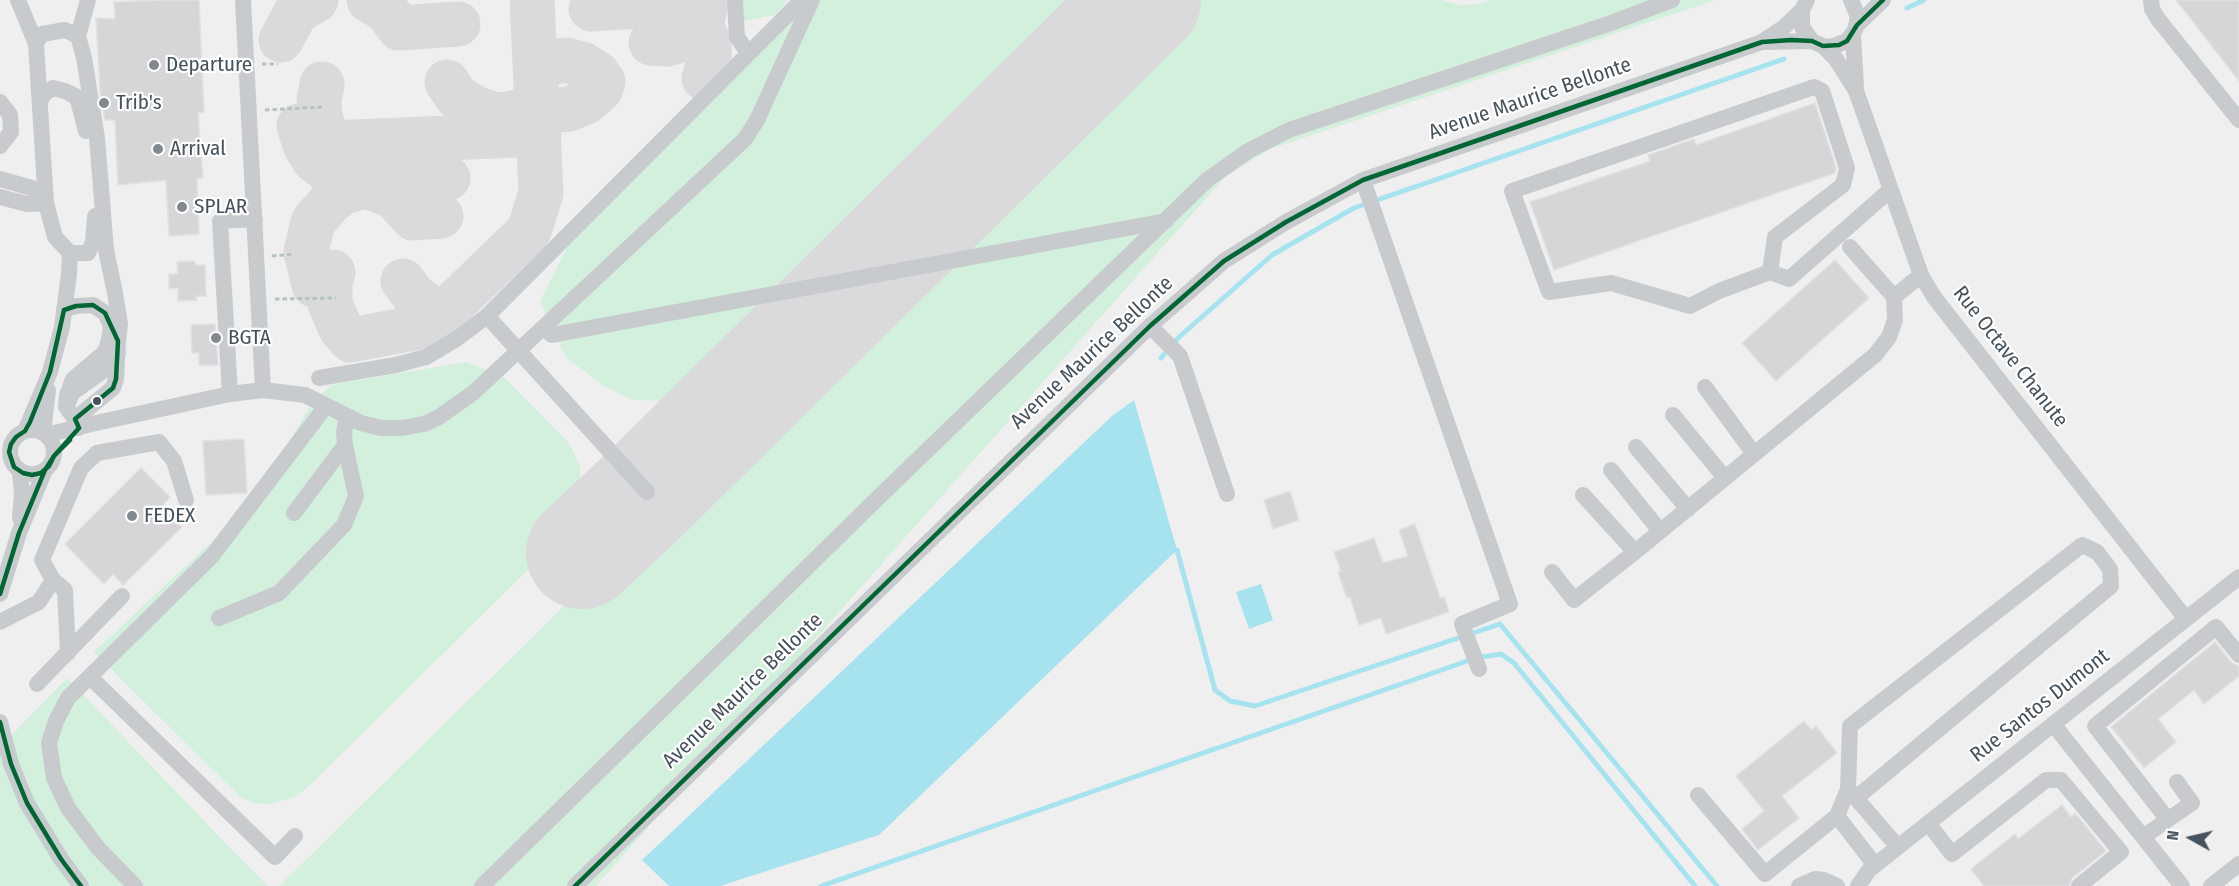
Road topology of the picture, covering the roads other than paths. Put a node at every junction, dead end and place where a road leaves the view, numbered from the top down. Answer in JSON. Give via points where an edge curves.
{"nodes":[{"id":1,"x":18,"y":0,"type":"edge"},
{"id":2,"x":88,"y":0,"type":"edge"},
{"id":3,"x":243,"y":0,"type":"edge"},
{"id":4,"x":735,"y":0,"type":"edge"},
{"id":5,"x":802,"y":0,"type":"edge"},
{"id":6,"x":812,"y":0,"type":"edge"},
{"id":7,"x":1672,"y":0,"type":"edge"},
{"id":8,"x":1851,"y":0,"type":"edge"},
{"id":9,"x":1883,"y":0,"type":"edge"},
{"id":10,"x":2151,"y":0,"type":"edge"},
{"id":11,"x":1804,"y":5,"type":"edge"},
{"id":12,"x":1855,"y":30,"type":"junction"},
{"id":13,"x":78,"y":36,"type":"junction"},
{"id":14,"x":1762,"y":42,"type":"junction"},
{"id":15,"x":36,"y":44,"type":"junction"},
{"id":16,"x":1817,"y":44,"type":"junction"},
{"id":17,"x":748,"y":53,"type":"junction"},
{"id":18,"x":1856,"y":90,"type":"junction"},
{"id":19,"x":40,"y":101,"type":"junction"},
{"id":20,"x":0,"y":102,"type":"edge"},
{"id":21,"x":2239,"y":120,"type":"edge"},
{"id":22,"x":0,"y":146,"type":"edge"},
{"id":23,"x":0,"y":178,"type":"edge"},
{"id":24,"x":1365,"y":186,"type":"junction"},
{"id":25,"x":0,"y":188,"type":"edge"},
{"id":26,"x":1890,"y":190,"type":"junction"},
{"id":27,"x":0,"y":197,"type":"edge"},
{"id":28,"x":46,"y":203,"type":"junction"},
{"id":29,"x":255,"y":219,"type":"junction"},
{"id":30,"x":1166,"y":221,"type":"junction"},
{"id":31,"x":1850,"y":247,"type":"dead end"},
{"id":32,"x":70,"y":253,"type":"junction"},
{"id":33,"x":1770,"y":272,"type":"junction"},
{"id":34,"x":1921,"y":275,"type":"junction"},
{"id":35,"x":1894,"y":297,"type":"junction"},
{"id":36,"x":64,"y":310,"type":"junction"},
{"id":37,"x":487,"y":316,"type":"junction"},
{"id":38,"x":111,"y":325,"type":"junction"},
{"id":39,"x":1150,"y":326,"type":"junction"},
{"id":40,"x":544,"y":327,"type":"junction"},
{"id":41,"x":118,"y":347,"type":"junction"},
{"id":42,"x":519,"y":350,"type":"junction"},
{"id":43,"x":50,"y":372,"type":"junction"},
{"id":44,"x":319,"y":378,"type":"dead end"},
{"id":45,"x":1705,"y":387,"type":"dead end"},
{"id":46,"x":263,"y":390,"type":"junction"},
{"id":47,"x":230,"y":394,"type":"junction"},
{"id":48,"x":326,"y":406,"type":"junction"},
{"id":49,"x":1673,"y":415,"type":"dead end"},
{"id":50,"x":347,"y":416,"type":"junction"},
{"id":51,"x":73,"y":418,"type":"junction"},
{"id":52,"x":14,"y":435,"type":"edge"},
{"id":53,"x":45,"y":435,"type":"junction"},
{"id":54,"x":345,"y":445,"type":"junction"},
{"id":55,"x":1636,"y":447,"type":"dead end"},
{"id":56,"x":1754,"y":454,"type":"junction"},
{"id":57,"x":49,"y":463,"type":"junction"},
{"id":58,"x":10,"y":464,"type":"edge"},
{"id":59,"x":1611,"y":470,"type":"dead end"},
{"id":60,"x":1725,"y":478,"type":"junction"},
{"id":61,"x":647,"y":492,"type":"dead end"},
{"id":62,"x":1227,"y":494,"type":"dead end"},
{"id":63,"x":1582,"y":495,"type":"dead end"},
{"id":64,"x":186,"y":500,"type":"dead end"},
{"id":65,"x":1688,"y":508,"type":"junction"},
{"id":66,"x":294,"y":513,"type":"dead end"},
{"id":67,"x":1660,"y":531,"type":"junction"},
{"id":68,"x":19,"y":533,"type":"junction"},
{"id":69,"x":1635,"y":552,"type":"junction"},
{"id":70,"x":1552,"y":572,"type":"dead end"},
{"id":71,"x":2239,"y":577,"type":"edge"},
{"id":72,"x":53,"y":580,"type":"junction"},
{"id":73,"x":0,"y":594,"type":"edge"},
{"id":74,"x":122,"y":596,"type":"dead end"},
{"id":75,"x":219,"y":618,"type":"dead end"},
{"id":76,"x":2186,"y":619,"type":"junction"},
{"id":77,"x":0,"y":622,"type":"edge"},
{"id":78,"x":68,"y":653,"type":"junction"},
{"id":79,"x":2239,"y":655,"type":"edge"},
{"id":80,"x":1479,"y":669,"type":"dead end"},
{"id":81,"x":90,"y":677,"type":"junction"},
{"id":82,"x":38,"y":684,"type":"dead end"},
{"id":83,"x":0,"y":722,"type":"edge"},
{"id":84,"x":2054,"y":724,"type":"junction"},
{"id":85,"x":2177,"y":782,"type":"dead end"},
{"id":86,"x":1852,"y":794,"type":"junction"},
{"id":87,"x":1698,"y":795,"type":"dead end"},
{"id":88,"x":1837,"y":816,"type":"junction"},
{"id":89,"x":2168,"y":820,"type":"junction"},
{"id":90,"x":1928,"y":823,"type":"junction"},
{"id":91,"x":295,"y":836,"type":"dead end"},
{"id":92,"x":2143,"y":837,"type":"junction"},
{"id":93,"x":1898,"y":847,"type":"junction"},
{"id":94,"x":2239,"y":864,"type":"edge"},
{"id":95,"x":1872,"y":867,"type":"junction"},
{"id":96,"x":1834,"y":884,"type":"edge"},
{"id":97,"x":81,"y":886,"type":"edge"},
{"id":98,"x":135,"y":886,"type":"edge"},
{"id":99,"x":482,"y":886,"type":"edge"},
{"id":100,"x":575,"y":886,"type":"edge"},
{"id":101,"x":1799,"y":886,"type":"edge"},
{"id":102,"x":1858,"y":886,"type":"edge"},
{"id":103,"x":2079,"y":886,"type":"edge"},
{"id":104,"x":2182,"y":886,"type":"edge"},
{"id":105,"x":2211,"y":886,"type":"edge"}],
"edges":[{"from":1,"to":15,"type":"street"},
{"from":2,"to":13,"type":"street"},
{"from":3,"to":29,"type":"street"},
{"from":4,"to":17,"type":"street","via":[[738,37]]},
{"from":5,"to":17,"type":"street"},
{"from":6,"to":40,"type":"street","via":[[745,139]]},
{"from":7,"to":30,"type":"street","via":[[1290,130],[1248,151],[1207,180]]},
{"from":8,"to":12,"type":"street","name":"Rue Octave Chanute","via":[[1856,9]]},
{"from":9,"to":12,"type":"street"},
{"from":10,"to":21,"type":"street","via":[[2158,19]]},
{"from":11,"to":14,"type":"street","name":"Avenue Maurice Bellonte","via":[[1783,28]]},
{"from":11,"to":16,"type":"street","name":"Rue Octave Chanute","via":[[1802,27]]},
{"from":12,"to":16,"type":"street","name":"Avenue Maurice Bellonte","via":[[1839,45]]},
{"from":12,"to":18,"type":"street","name":"Rue Octave Chanute"},
{"from":13,"to":15,"type":"street","via":[[65,30],[42,34]]},
{"from":13,"to":41,"type":"street","via":[[97,138],[106,250],[120,324]]},
{"from":14,"to":16,"type":"street","name":"Avenue Maurice Bellonte"},
{"from":14,"to":24,"type":"street","name":"Avenue Maurice Bellonte"},
{"from":15,"to":19,"type":"street"},
{"from":16,"to":18,"type":"street","name":"Rue Octave Chanute","via":[[1836,59]]},
{"from":17,"to":37,"type":"street"},
{"from":18,"to":26,"type":"street","name":"Rue Octave Chanute"},
{"from":19,"to":28,"type":"street"},
{"from":19,"to":32,"type":"street","via":[[53,88],[76,97],[88,139],[95,215],[93,242],[88,253]]},
{"from":20,"to":22,"type":"street","via":[[10,115],[11,132]]},
{"from":23,"to":28,"type":"street","via":[[32,188]]},
{"from":24,"to":39,"type":"street","name":"Avenue Maurice Bellonte","via":[[1286,222],[1224,261]]},
{"from":24,"to":80,"type":"street","via":[[1510,604],[1462,624]]},
{"from":25,"to":28,"type":"street"},
{"from":26,"to":33,"type":"street","via":[[1789,279]]},
{"from":26,"to":34,"type":"street","name":"Rue Octave Chanute"},
{"from":27,"to":28,"type":"street","via":[[27,204]]},
{"from":28,"to":32,"type":"street","via":[[56,237]]},
{"from":29,"to":46,"type":"street"},
{"from":29,"to":47,"type":"street","via":[[220,221]]},
{"from":30,"to":40,"type":"street","via":[[552,335]]},
{"from":30,"to":99,"type":"street"},
{"from":31,"to":35,"type":"street"},
{"from":32,"to":36,"type":"street"},
{"from":33,"to":33,"type":"street","via":[[1690,306],[1611,283],[1549,292],[1512,191],[1814,87],[1822,91],[1847,168],[1843,185],[1775,237]]},
{"from":34,"to":35,"type":"street"},
{"from":34,"to":76,"type":"street","name":"Rue Octave Chanute","via":[[1934,297]]},
{"from":35,"to":56,"type":"street","via":[[1895,320],[1889,337],[1875,355]]},
{"from":36,"to":38,"type":"street","via":[[93,305],[105,313]]},
{"from":36,"to":43,"type":"street"},
{"from":37,"to":42,"type":"street"},
{"from":37,"to":44,"type":"street","via":[[426,357]]},
{"from":38,"to":41,"type":"street"},
{"from":38,"to":51,"type":"street","via":[[105,352],[73,379],[67,395]]},
{"from":39,"to":62,"type":"street","via":[[1179,355]]},
{"from":39,"to":100,"type":"street","name":"Avenue Maurice Bellonte"},
{"from":40,"to":42,"type":"street"},
{"from":41,"to":51,"type":"street","via":[[113,388]]},
{"from":42,"to":50,"type":"street","via":[[473,393],[424,424],[381,428]]},
{"from":42,"to":61,"type":"street"},
{"from":43,"to":52,"type":"street"},
{"from":43,"to":53,"type":"street"},
{"from":45,"to":56,"type":"street"},
{"from":46,"to":47,"type":"street"},
{"from":46,"to":48,"type":"street","via":[[305,395]]},
{"from":47,"to":51,"type":"street"},
{"from":48,"to":50,"type":"street"},
{"from":48,"to":81,"type":"street","via":[[212,556]]},
{"from":49,"to":60,"type":"street"},
{"from":50,"to":54,"type":"street"},
{"from":51,"to":53,"type":"street"},
{"from":51,"to":57,"type":"street","via":[[63,448]]},
{"from":52,"to":53,"type":"street","via":[[34,430]]},
{"from":52,"to":58,"type":"street"},
{"from":53,"to":57,"type":"street","via":[[53,446]]},
{"from":54,"to":66,"type":"street"},
{"from":54,"to":75,"type":"street","via":[[356,496],[344,525],[279,593]]},
{"from":55,"to":65,"type":"street"},
{"from":56,"to":60,"type":"street"},
{"from":57,"to":58,"type":"street","via":[[32,475]]},
{"from":57,"to":68,"type":"street"},
{"from":58,"to":68,"type":"street","via":[[22,494]]},
{"from":59,"to":67,"type":"street"},
{"from":60,"to":65,"type":"street"},
{"from":63,"to":69,"type":"street"},
{"from":64,"to":72,"type":"street","via":[[174,461],[159,442],[97,453],[81,468],[42,560]]},
{"from":65,"to":67,"type":"street"},
{"from":67,"to":69,"type":"street"},
{"from":68,"to":73,"type":"street"},
{"from":69,"to":70,"type":"street","via":[[1574,600]]},
{"from":71,"to":76,"type":"street","name":"Rue Santos Dumont"},
{"from":72,"to":77,"type":"street","via":[[39,602]]},
{"from":72,"to":78,"type":"street","via":[[65,590]]},
{"from":74,"to":78,"type":"street"},
{"from":76,"to":84,"type":"street","name":"Rue Santos Dumont"},
{"from":78,"to":82,"type":"street"},
{"from":79,"to":89,"type":"street","via":[[2216,627],[2095,726]]},
{"from":81,"to":91,"type":"street","via":[[275,857]]},
{"from":81,"to":98,"type":"street","via":[[68,698],[56,721],[50,743],[54,778],[68,808],[98,848]]},
{"from":83,"to":97,"type":"street","via":[[27,803]]},
{"from":84,"to":90,"type":"street","name":"Rue Santos Dumont"},
{"from":84,"to":92,"type":"street"},
{"from":85,"to":89,"type":"street","via":[[2192,803]]},
{"from":86,"to":86,"type":"street","via":[[1850,726],[2082,545],[2097,552],[2110,569],[2111,586]]},
{"from":86,"to":88,"type":"street"},
{"from":86,"to":93,"type":"street"},
{"from":87,"to":88,"type":"street","via":[[1765,874]]},
{"from":88,"to":95,"type":"street"},
{"from":89,"to":92,"type":"street"},
{"from":90,"to":93,"type":"street","name":"Rue Santos Dumont"},
{"from":90,"to":103,"type":"street","via":[[1952,854],[2046,780],[2061,780],[2121,852]]},
{"from":92,"to":104,"type":"street"},
{"from":93,"to":95,"type":"street","name":"Rue Santos Dumont"},
{"from":94,"to":105,"type":"street"},
{"from":95,"to":96,"type":"street"},
{"from":95,"to":102,"type":"street"},
{"from":96,"to":101,"type":"street","via":[[1815,879]]}]}
